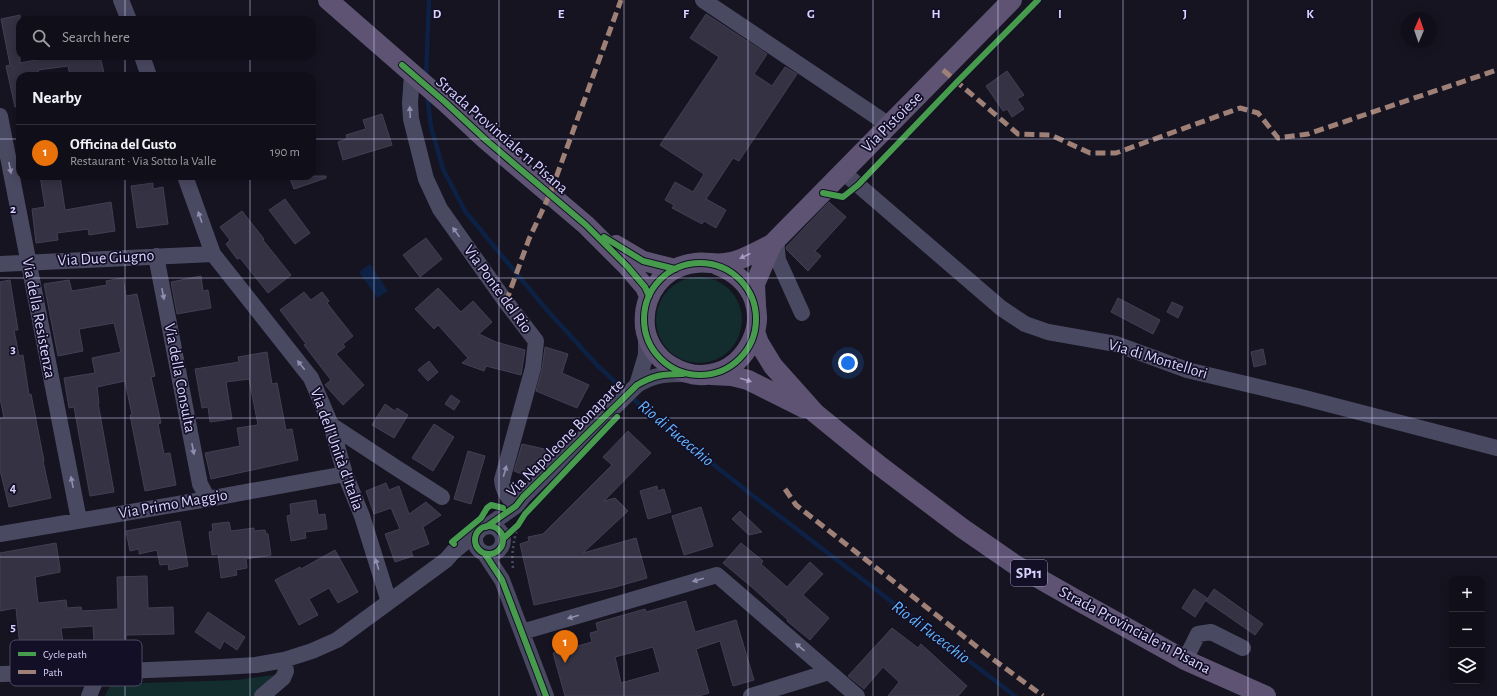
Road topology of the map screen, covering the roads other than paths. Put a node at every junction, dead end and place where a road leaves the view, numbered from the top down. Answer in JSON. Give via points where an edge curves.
{"nodes":[{"id":1,"x":121,"y":0,"type":"edge"},
{"id":2,"x":328,"y":0,"type":"edge"},
{"id":3,"x":703,"y":0,"type":"edge"},
{"id":4,"x":1012,"y":0,"type":"edge"},
{"id":5,"x":127,"y":16,"type":"edge"},
{"id":6,"x":143,"y":60,"type":"edge"},
{"id":7,"x":407,"y":69,"type":"junction"},
{"id":8,"x":148,"y":72,"type":"edge"},
{"id":9,"x":0,"y":116,"type":"edge"},
{"id":10,"x":889,"y":125,"type":"junction"},
{"id":11,"x":2,"y":142,"type":"edge"},
{"id":12,"x":843,"y":172,"type":"junction"},
{"id":13,"x":186,"y":180,"type":"edge"},
{"id":14,"x":586,"y":225,"type":"junction"},
{"id":15,"x":774,"y":242,"type":"junction"},
{"id":16,"x":213,"y":254,"type":"junction"},
{"id":17,"x":156,"y":256,"type":"junction"},
{"id":18,"x":29,"y":262,"type":"junction"},
{"id":19,"x":0,"y":264,"type":"edge"},
{"id":20,"x":717,"y":265,"type":"junction"},
{"id":21,"x":674,"y":269,"type":"junction"},
{"id":22,"x":649,"y":296,"type":"junction"},
{"id":23,"x":756,"y":307,"type":"junction"},
{"id":24,"x":802,"y":313,"type":"dead end"},
{"id":25,"x":645,"y":331,"type":"junction"},
{"id":26,"x":755,"y":332,"type":"junction"},
{"id":27,"x":698,"y":374,"type":"junction"},
{"id":28,"x":637,"y":385,"type":"junction"},
{"id":29,"x":815,"y":413,"type":"junction"},
{"id":30,"x":331,"y":425,"type":"junction"},
{"id":31,"x":1497,"y":448,"type":"edge"},
{"id":32,"x":345,"y":474,"type":"junction"},
{"id":33,"x":442,"y":497,"type":"dead end"},
{"id":34,"x":208,"y":499,"type":"junction"},
{"id":35,"x":518,"y":514,"type":"junction"},
{"id":36,"x":79,"y":520,"type":"junction"},
{"id":37,"x":483,"y":529,"type":"junction"},
{"id":38,"x":0,"y":534,"type":"edge"},
{"id":39,"x":503,"y":542,"type":"junction"},
{"id":40,"x":484,"y":553,"type":"junction"},
{"id":41,"x":446,"y":560,"type":"junction"},
{"id":42,"x":508,"y":576,"type":"junction"},
{"id":43,"x":388,"y":602,"type":"junction"},
{"id":44,"x":522,"y":632,"type":"junction"},
{"id":45,"x":1243,"y":648,"type":"dead end"},
{"id":46,"x":284,"y":660,"type":"junction"},
{"id":47,"x":1185,"y":660,"type":"junction"},
{"id":48,"x":142,"y":670,"type":"edge"},
{"id":49,"x":829,"y":672,"type":"junction"},
{"id":50,"x":0,"y":674,"type":"edge"},
{"id":51,"x":10,"y":674,"type":"edge"},
{"id":52,"x":93,"y":686,"type":"edge"},
{"id":53,"x":89,"y":696,"type":"edge"},
{"id":54,"x":262,"y":696,"type":"edge"},
{"id":55,"x":546,"y":696,"type":"edge"},
{"id":56,"x":751,"y":696,"type":"edge"},
{"id":57,"x":857,"y":696,"type":"edge"},
{"id":58,"x":1266,"y":696,"type":"edge"}],
"edges":[{"from":1,"to":5,"type":"street"},
{"from":2,"to":7,"type":"main road","name":"Strada Provinciale 11 Pisana"},
{"from":3,"to":10,"type":"street"},
{"from":4,"to":10,"type":"main road","name":"Via Pistoiese"},
{"from":6,"to":8,"type":"street"},
{"from":7,"to":14,"type":"main road","name":"Strada Provinciale 11 Pisana"},
{"from":35,"to":7,"type":"street","name":"Via Ponte del Rio","one_way":true,"via":[[505,492],[502,480],[533,368],[536,341],[440,209],[426,179],[411,119]]},
{"from":9,"to":11,"type":"street","name":"Via della Resistenza"},
{"from":10,"to":12,"type":"main road","name":"Via Pistoiese"},
{"from":11,"to":18,"type":"street","name":"Via della Resistenza","one_way":true},
{"from":12,"to":15,"type":"main road","name":"Via Pistoiese"},
{"from":12,"to":31,"type":"street","name":"Via di Montellori","via":[[1001,308],[1025,324],[1048,332],[1116,344],[1187,370]]},
{"from":16,"to":13,"type":"street","name":"Via dell'Unità d'Italia","one_way":true},
{"from":14,"to":21,"type":"main road","name":"Strada Provinciale 11 Pisana","via":[[643,261]]},
{"from":14,"to":22,"type":"main road","name":"Strada Provinciale 11 Pisana","via":[[632,272]]},
{"from":15,"to":20,"type":"main road","name":"Via Pistoiese","one_way":true,"via":[[732,262]]},
{"from":15,"to":23,"type":"main road","name":"Via Pistoiese","via":[[755,284]]},
{"from":15,"to":24,"type":"street","via":[[778,260]]},
{"from":16,"to":17,"type":"street","name":"Via Due Giugno"},
{"from":30,"to":16,"type":"street","name":"Via dell'Unità d'Italia","one_way":true,"via":[[311,378]]},
{"from":17,"to":18,"type":"street","name":"Via Due Giugno"},
{"from":17,"to":34,"type":"street","name":"Via della Consulta","one_way":true,"via":[[200,484]]},
{"from":18,"to":19,"type":"street","name":"Via Due Giugno"},
{"from":36,"to":18,"type":"street","name":"Via della Resistenza","one_way":true},
{"from":20,"to":21,"type":"main road","via":[[695,263]]},
{"from":20,"to":23,"type":"main road","via":[[742,281]]},
{"from":21,"to":22,"type":"main road","via":[[659,280]]},
{"from":22,"to":25,"type":"main road","via":[[645,307]]},
{"from":23,"to":26,"type":"main road"},
{"from":25,"to":27,"type":"main road","via":[[651,346],[661,358],[674,368]]},
{"from":25,"to":28,"type":"street","name":"Via Napoleone Bonaparte","via":[[646,355]]},
{"from":26,"to":27,"type":"main road","via":[[749,348],[738,361],[724,370]]},
{"from":26,"to":29,"type":"main road","name":"Strada Provinciale 11 Pisana","number":"SP11","via":[[773,366]]},
{"from":27,"to":28,"type":"street","name":"Via Napoleone Bonaparte","via":[[666,374],[650,377]]},
{"from":27,"to":29,"type":"main road","name":"Strada Provinciale 11 Pisana","one_way":true,"via":[[732,376],[748,380]]},
{"from":28,"to":35,"type":"street","name":"Via Napoleone Bonaparte"},
{"from":29,"to":47,"type":"main road","name":"Strada Provinciale 11 Pisana","number":"SP11","via":[[962,528],[1017,566]]},
{"from":30,"to":32,"type":"street","name":"Via dell'Unità d'Italia"},
{"from":30,"to":33,"type":"street"},
{"from":32,"to":34,"type":"street","name":"Via Primo Maggio"},
{"from":43,"to":32,"type":"street","name":"Via dell'Unità d'Italia","one_way":true,"via":[[362,516]]},
{"from":34,"to":36,"type":"street","name":"Via Primo Maggio"},
{"from":35,"to":37,"type":"street","name":"Via Napoleone Bonaparte"},
{"from":35,"to":39,"type":"street","name":"Via Napoleone Bonaparte"},
{"from":36,"to":38,"type":"street","name":"Via Primo Maggio"},
{"from":37,"to":39,"type":"street","via":[[491,527],[499,531]]},
{"from":37,"to":40,"type":"street","via":[[476,542]]},
{"from":37,"to":41,"type":"street","name":"Via Napoleone Bonaparte"},
{"from":39,"to":40,"type":"street","name":"Via Napoleone Bonaparte","via":[[494,553]]},
{"from":39,"to":42,"type":"street","via":[[499,555]]},
{"from":40,"to":41,"type":"street","name":"Via Napoleone Bonaparte"},
{"from":40,"to":42,"type":"street"},
{"from":41,"to":43,"type":"street","name":"Via Napoleone Bonaparte"},
{"from":42,"to":44,"type":"street"},
{"from":43,"to":46,"type":"street","name":"Via Napoleone Bonaparte","via":[[337,640]]},
{"from":49,"to":44,"type":"street","one_way":true,"via":[[717,575]]},
{"from":44,"to":55,"type":"street"},
{"from":45,"to":47,"type":"street","via":[[1211,632],[1198,634]]},
{"from":46,"to":48,"type":"street","name":"Via Napoleone Bonaparte","via":[[249,665]]},
{"from":46,"to":54,"type":"street","via":[[286,670],[283,678]]},
{"from":47,"to":58,"type":"main road","name":"Strada Provinciale 11 Pisana","number":"SP11"},
{"from":49,"to":56,"type":"street"},
{"from":49,"to":57,"type":"street"},
{"from":50,"to":51,"type":"street","name":"Via Napoleone Bonaparte"},
{"from":52,"to":53,"type":"street"}]}
